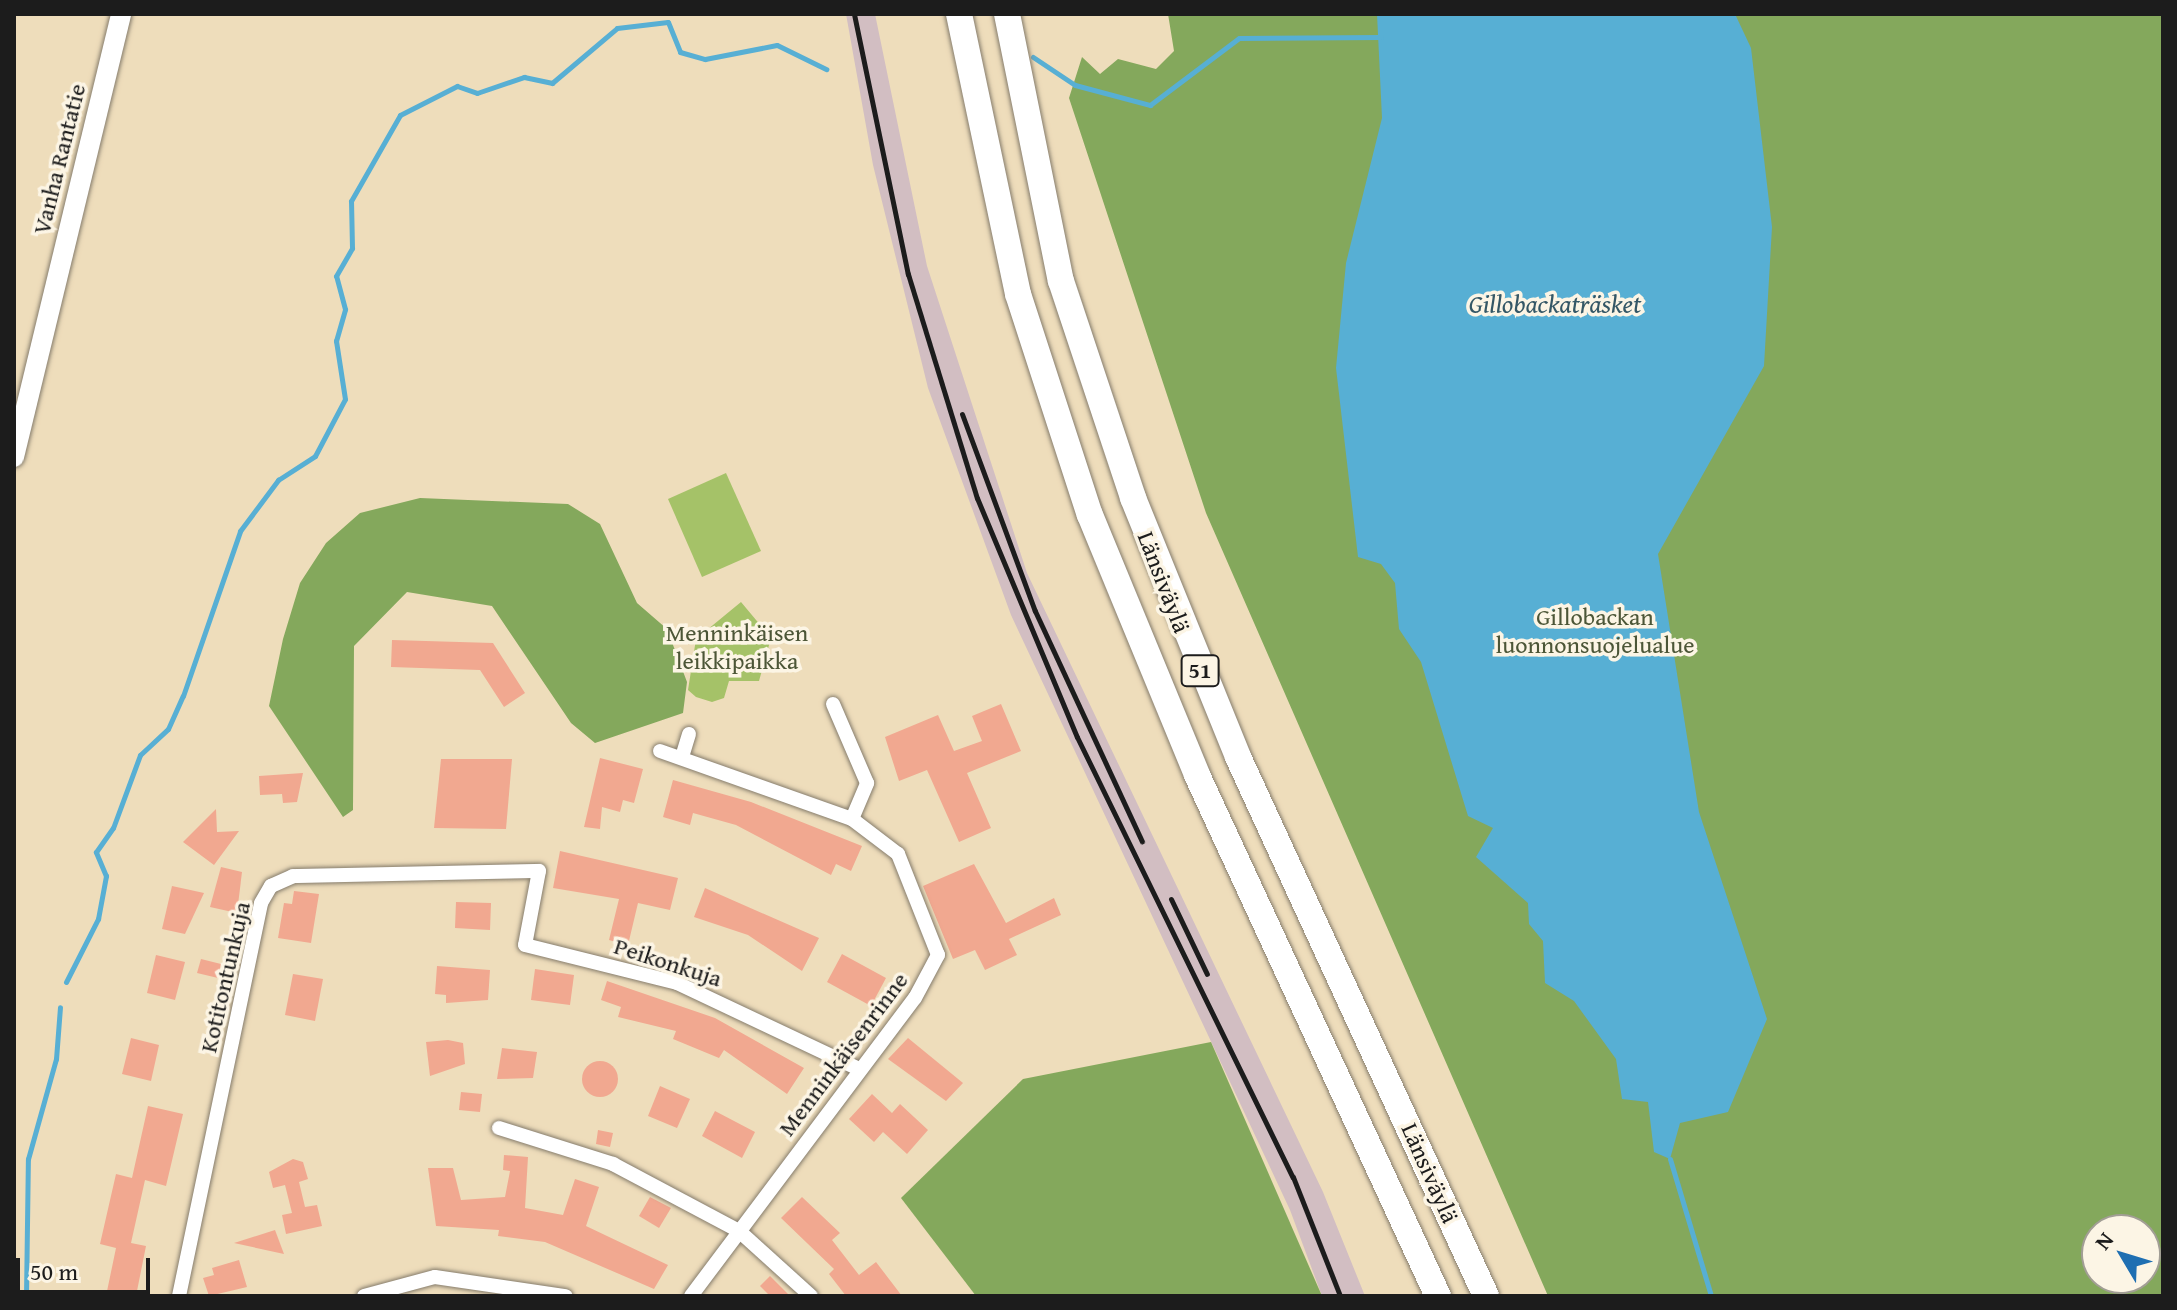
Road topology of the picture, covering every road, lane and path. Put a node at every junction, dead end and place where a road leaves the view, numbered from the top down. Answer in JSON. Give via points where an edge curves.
{"nodes":[{"id":1,"x":121,"y":14,"type":"edge"},
{"id":2,"x":959,"y":14,"type":"edge"},
{"id":3,"x":1007,"y":14,"type":"edge"},
{"id":4,"x":14,"y":457,"type":"edge"},
{"id":5,"x":833,"y":704,"type":"dead end"},
{"id":6,"x":689,"y":734,"type":"dead end"},
{"id":7,"x":660,"y":751,"type":"dead end"},
{"id":8,"x":682,"y":757,"type":"junction"},
{"id":9,"x":852,"y":819,"type":"junction"},
{"id":10,"x":539,"y":871,"type":"joint"},
{"id":11,"x":859,"y":1069,"type":"junction"},
{"id":12,"x":499,"y":1128,"type":"dead end"},
{"id":13,"x":739,"y":1231,"type":"junction"},
{"id":14,"x":179,"y":1296,"type":"edge"},
{"id":15,"x":364,"y":1296,"type":"edge"},
{"id":16,"x":566,"y":1296,"type":"edge"},
{"id":17,"x":691,"y":1296,"type":"edge"},
{"id":18,"x":811,"y":1296,"type":"edge"},
{"id":19,"x":1438,"y":1296,"type":"edge"},
{"id":20,"x":1486,"y":1296,"type":"edge"}],
"edges":[{"from":1,"to":4,"type":"main road","name":"Vanha Rantatie"},
{"from":2,"to":19,"type":"highway","name":"Länsiväylä","number":"51","via":[[1018,294],[1090,515],[1197,775]]},
{"from":3,"to":20,"type":"highway","name":"Länsiväylä","number":"51","via":[[1061,281],[1138,513],[1238,757]]},
{"from":5,"to":9,"type":"street","via":[[867,783]]},
{"from":6,"to":8,"type":"street"},
{"from":7,"to":8,"type":"street"},
{"from":8,"to":9,"type":"street"},
{"from":9,"to":11,"type":"street","name":"Menninkäisenrinne","via":[[898,854],[938,955]]},
{"from":10,"to":11,"type":"street","name":"Peikonkuja","via":[[525,945],[677,983]]},
{"from":10,"to":14,"type":"street","name":"Kotitontunkuja","via":[[317,875],[271,886],[261,903]]},
{"from":11,"to":13,"type":"street","name":"Menninkäisenrinne"},
{"from":12,"to":13,"type":"street","via":[[613,1164]]},
{"from":13,"to":17,"type":"street","name":"Menninkäisenrinne"},
{"from":13,"to":18,"type":"street"},
{"from":15,"to":16,"type":"street","via":[[435,1277]]}]}
